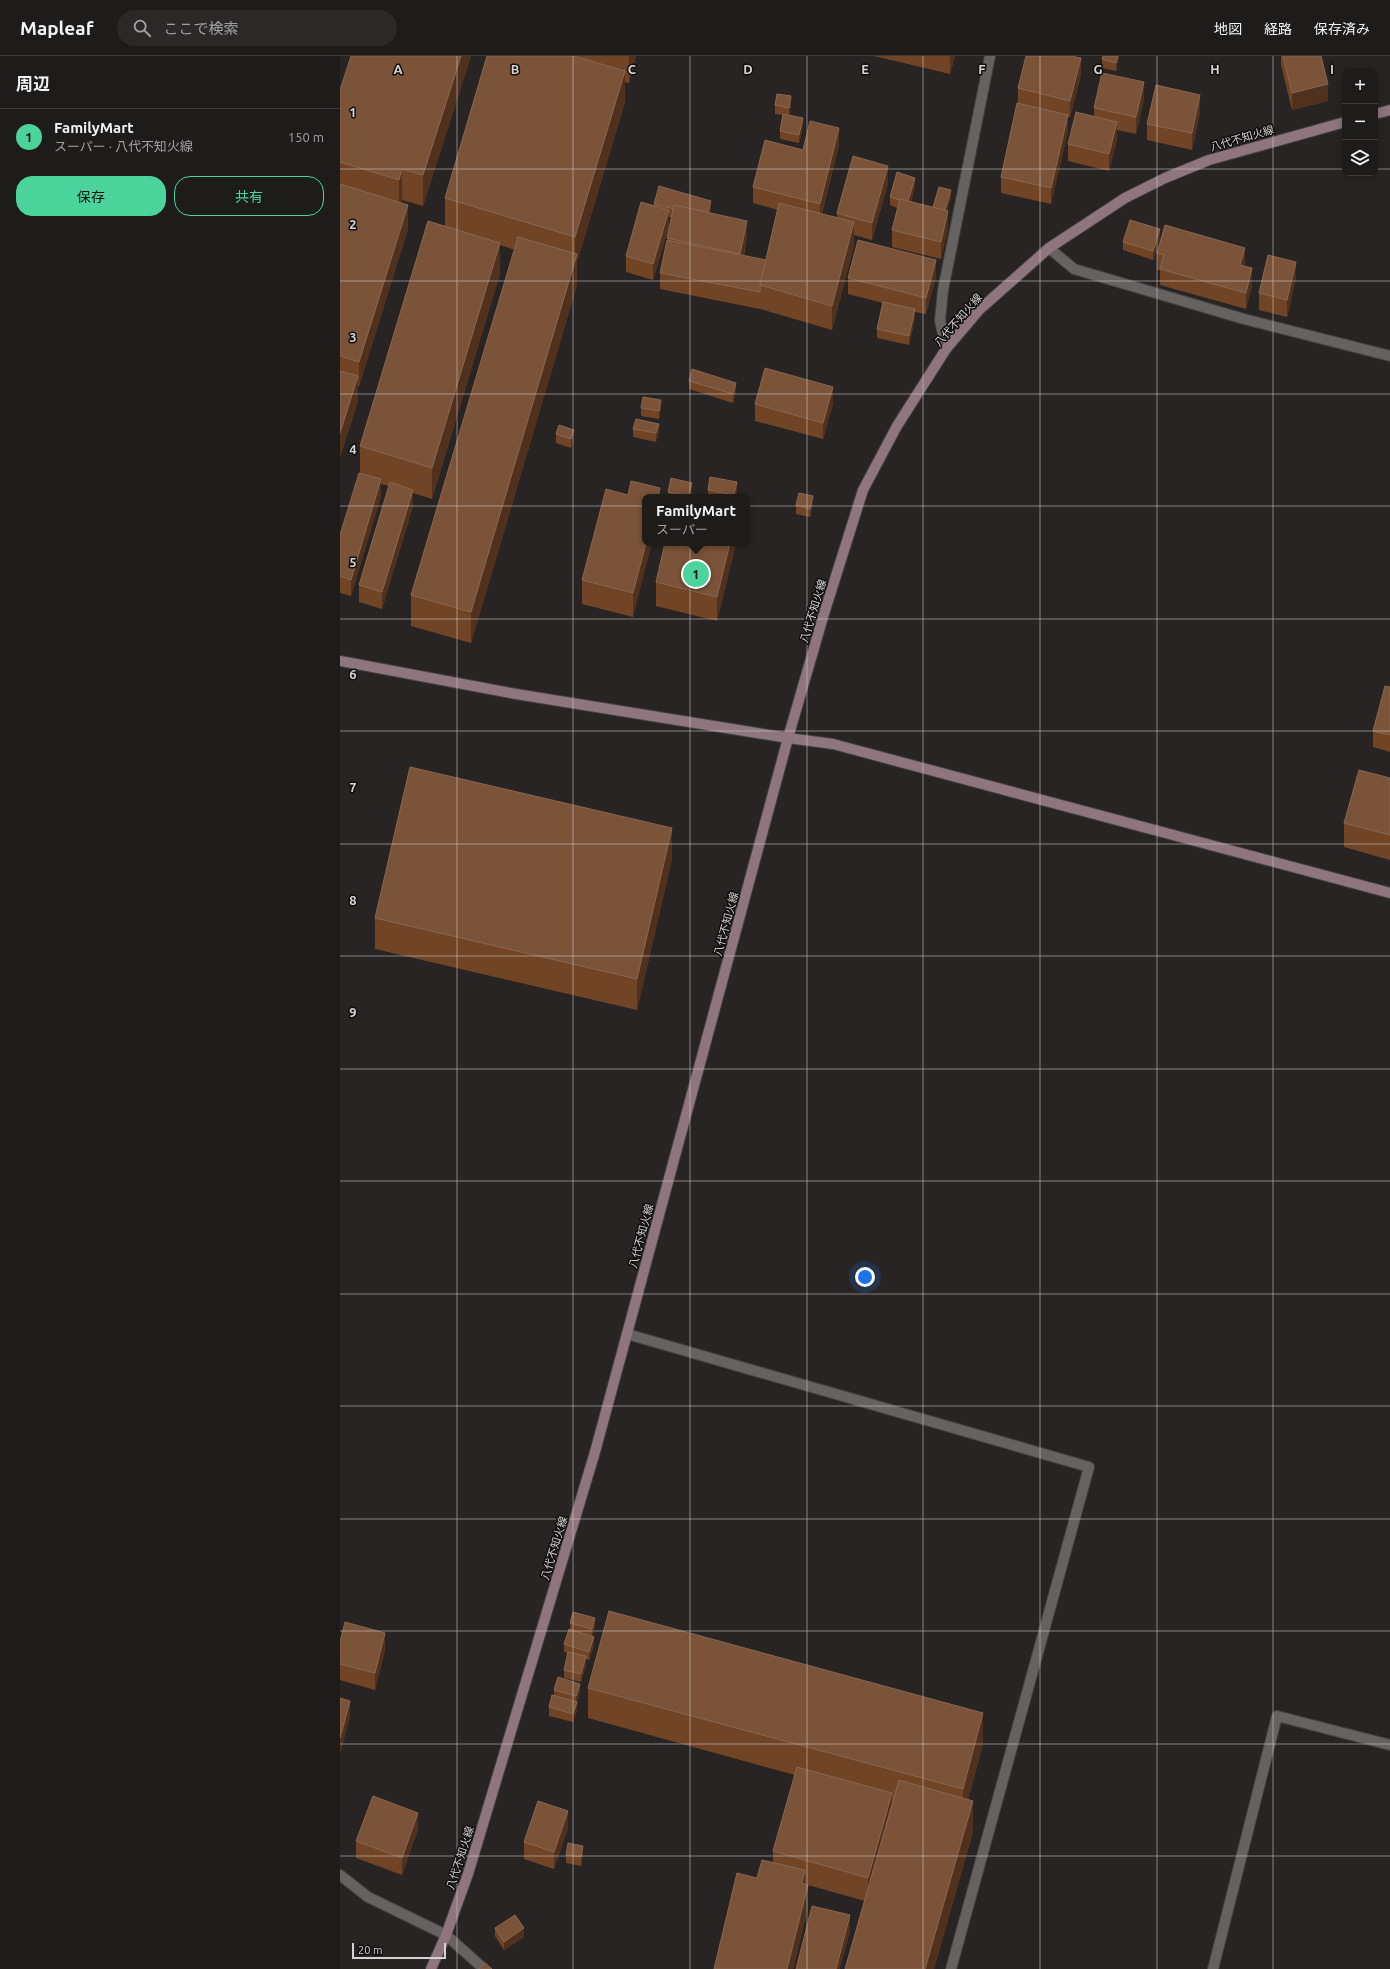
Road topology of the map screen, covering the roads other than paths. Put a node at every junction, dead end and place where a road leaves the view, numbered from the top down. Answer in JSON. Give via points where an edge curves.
{"nodes":[{"id":1,"x":990,"y":56,"type":"edge"},
{"id":2,"x":1390,"y":110,"type":"edge"},
{"id":3,"x":1378,"y":113,"type":"edge"},
{"id":4,"x":1342,"y":123,"type":"edge"},
{"id":5,"x":1049,"y":248,"type":"junction"},
{"id":6,"x":946,"y":349,"type":"junction"},
{"id":7,"x":1390,"y":356,"type":"edge"},
{"id":8,"x":340,"y":661,"type":"edge"},
{"id":9,"x":788,"y":738,"type":"junction"},
{"id":10,"x":1390,"y":893,"type":"edge"},
{"id":11,"x":627,"y":1334,"type":"junction"},
{"id":12,"x":1390,"y":1745,"type":"edge"},
{"id":13,"x":340,"y":1875,"type":"edge"},
{"id":14,"x":446,"y":1935,"type":"junction"},
{"id":15,"x":431,"y":1969,"type":"edge"},
{"id":16,"x":484,"y":1969,"type":"edge"},
{"id":17,"x":951,"y":1969,"type":"edge"},
{"id":18,"x":1213,"y":1969,"type":"edge"}],
"edges":[{"from":1,"to":6,"type":"street","via":[[943,290],[940,320]]},
{"from":2,"to":3,"type":"main road"},
{"from":4,"to":5,"type":"main road","name":"八代不知火線","via":[[1209,160],[1165,178],[1125,198]]},
{"from":5,"to":6,"type":"main road","name":"八代不知火線","via":[[979,310]]},
{"from":5,"to":7,"type":"street","via":[[1074,269],[1244,319]]},
{"from":6,"to":9,"type":"main road","name":"八代不知火線","via":[[897,426],[863,490]]},
{"from":8,"to":9,"type":"main road","via":[[516,694]]},
{"from":9,"to":10,"type":"main road","via":[[833,744]]},
{"from":9,"to":11,"type":"main road","name":"八代不知火線"},
{"from":11,"to":14,"type":"main road","name":"八代不知火線","via":[[595,1452],[480,1836]]},
{"from":11,"to":17,"type":"street","via":[[1089,1468]]},
{"from":12,"to":18,"type":"street","via":[[1277,1716]]},
{"from":13,"to":14,"type":"street","via":[[368,1897]]},
{"from":14,"to":15,"type":"main road","name":"八代不知火線"},
{"from":14,"to":16,"type":"street"}]}
